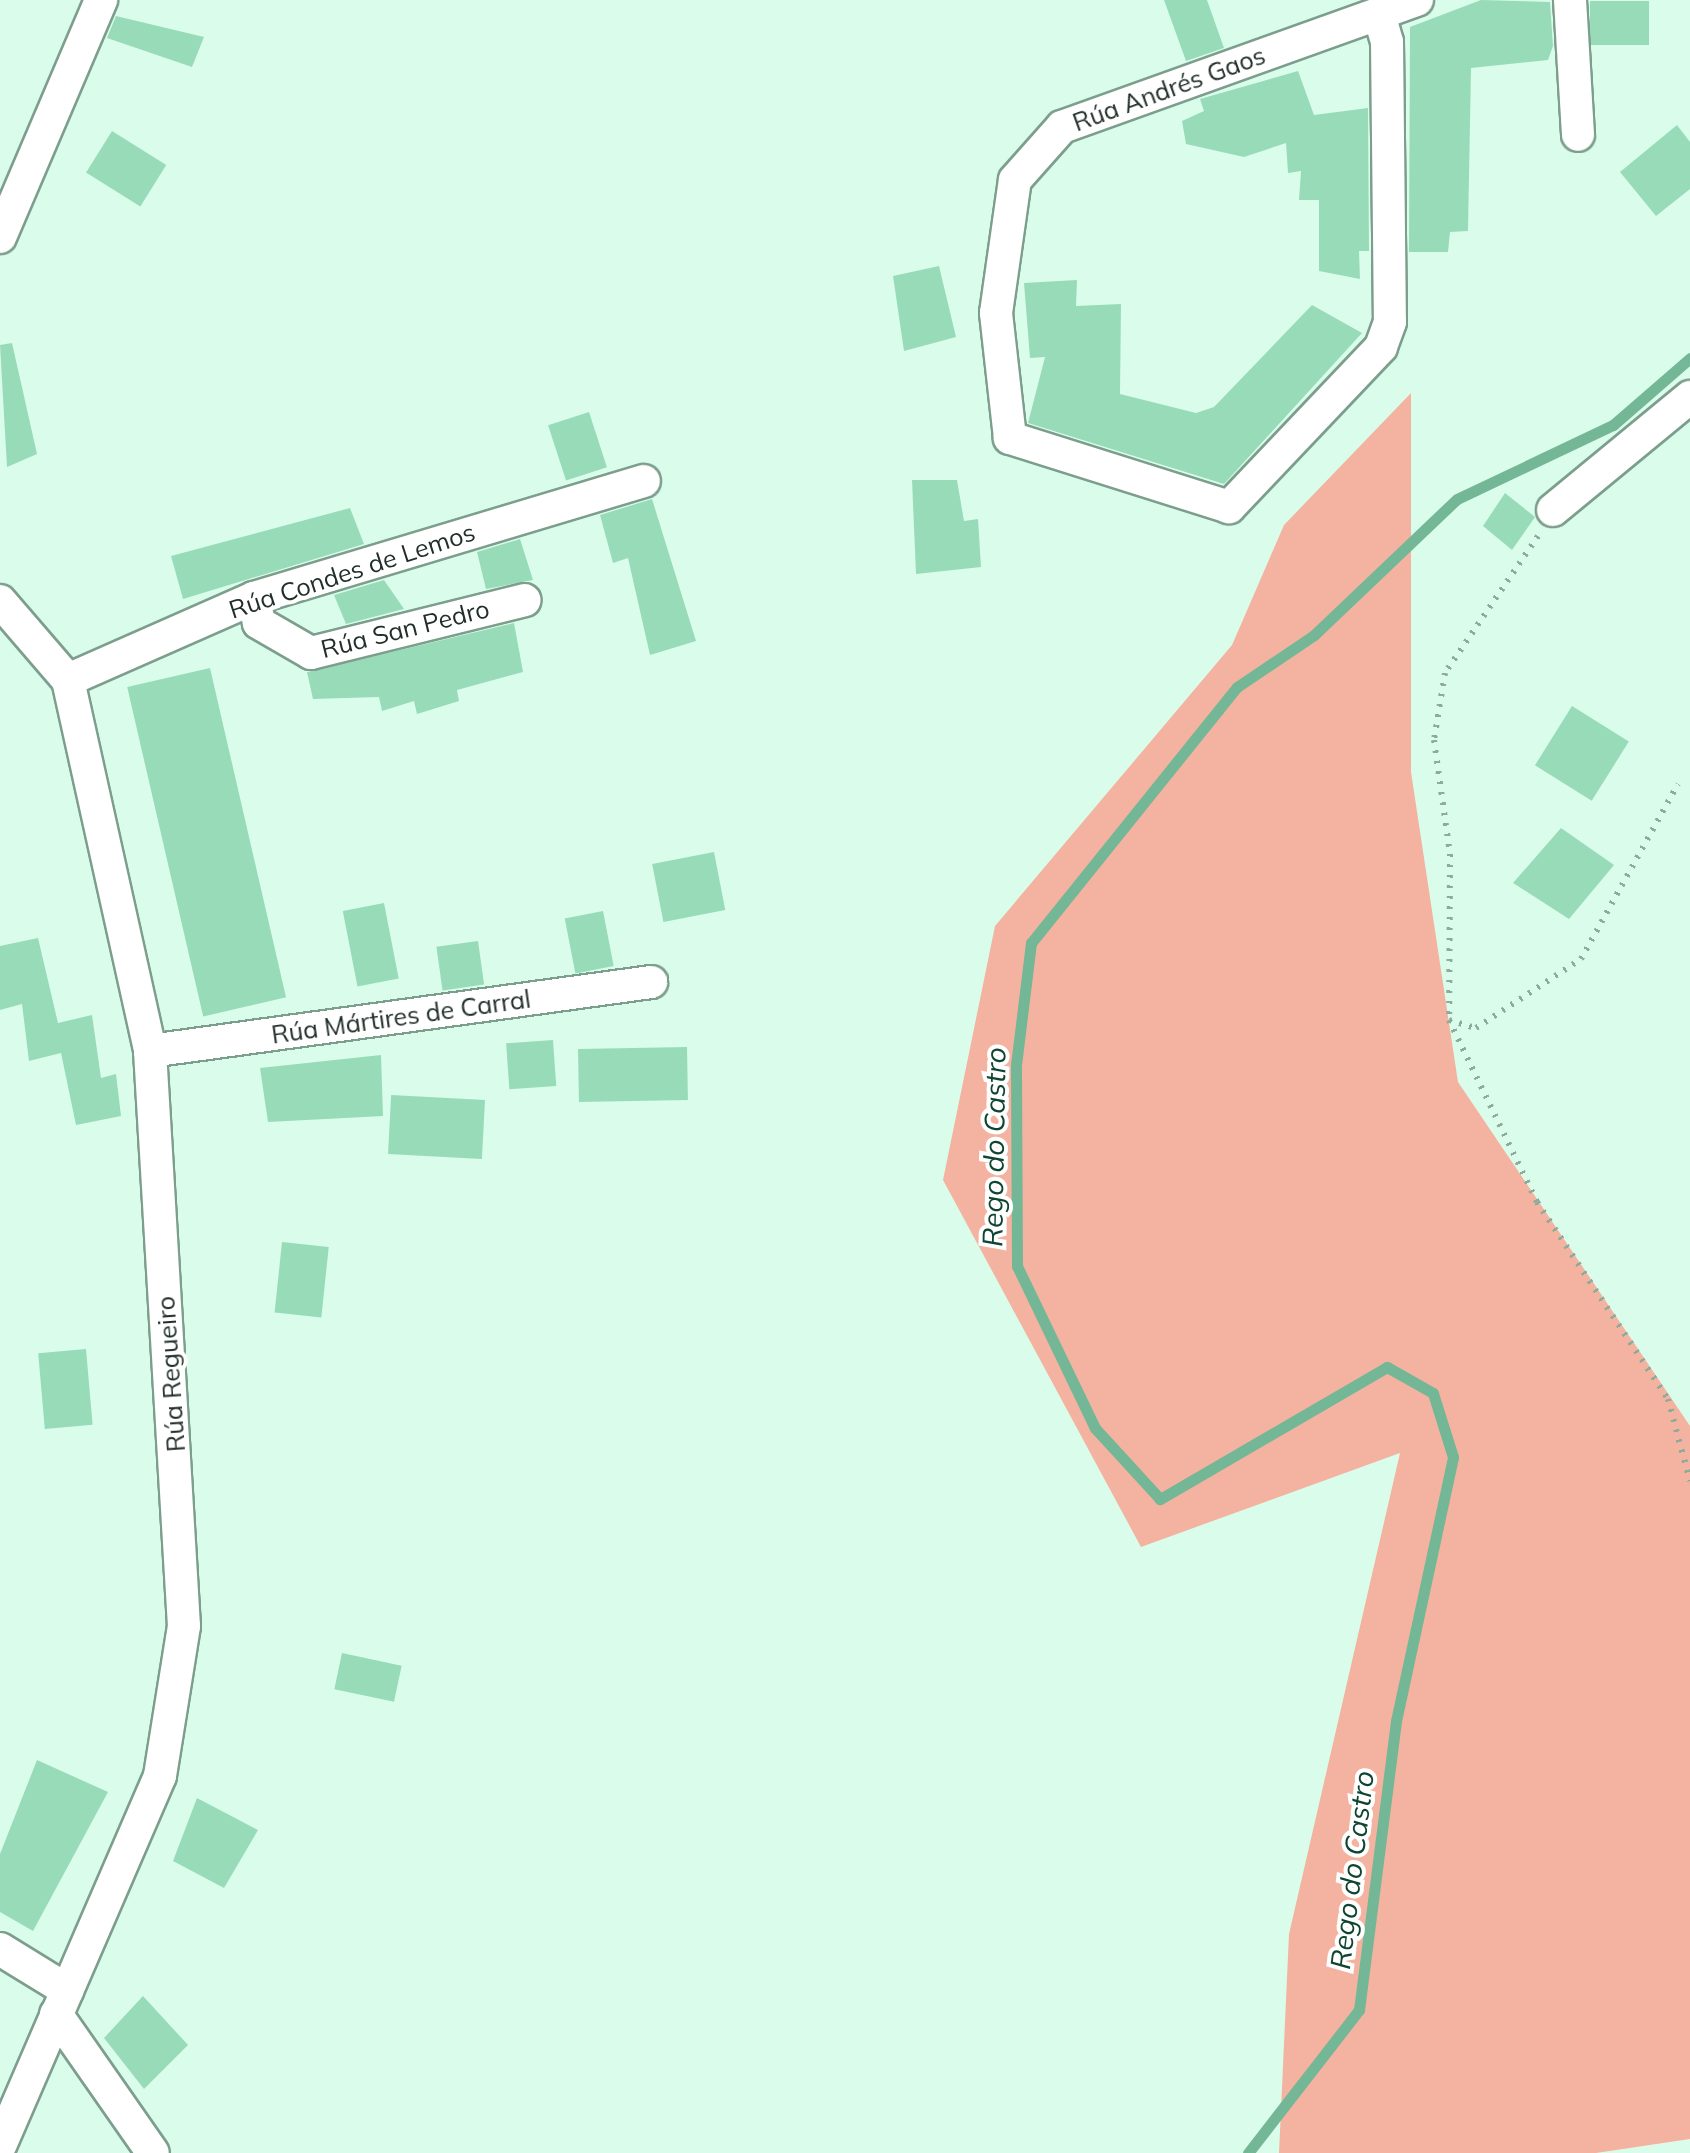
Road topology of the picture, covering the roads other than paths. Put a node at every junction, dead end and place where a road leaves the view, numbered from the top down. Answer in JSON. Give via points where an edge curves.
{"nodes":[{"id":1,"x":101,"y":0,"type":"edge"},
{"id":2,"x":1417,"y":0,"type":"edge"},
{"id":3,"x":1570,"y":0,"type":"edge"},
{"id":4,"x":1379,"y":14,"type":"junction"},
{"id":5,"x":1578,"y":135,"type":"dead end"},
{"id":6,"x":0,"y":236,"type":"edge"},
{"id":7,"x":1690,"y":398,"type":"edge"},
{"id":8,"x":644,"y":481,"type":"dead end"},
{"id":9,"x":1555,"y":508,"type":"road end"},
{"id":10,"x":254,"y":598,"type":"junction"},
{"id":11,"x":0,"y":600,"type":"edge"},
{"id":12,"x":524,"y":600,"type":"dead end"},
{"id":13,"x":68,"y":680,"type":"junction"},
{"id":14,"x":651,"y":982,"type":"dead end"},
{"id":15,"x":150,"y":1051,"type":"junction"},
{"id":16,"x":0,"y":1949,"type":"edge"},
{"id":17,"x":61,"y":2002,"type":"junction"},
{"id":18,"x":0,"y":2145,"type":"edge"},
{"id":19,"x":153,"y":2153,"type":"edge"}],
"edges":[{"from":1,"to":6,"type":"street"},
{"from":2,"to":4,"type":"street","name":"Rúa Andrés Gaos"},
{"from":3,"to":5,"type":"street"},
{"from":4,"to":4,"type":"street","name":"Rúa Andrés Gaos","via":[[1388,42],[1390,322],[1382,347],[1229,507],[1010,438],[996,313],[1015,180],[1062,127]]},
{"from":7,"to":9,"type":"street"},
{"from":8,"to":10,"type":"street","name":"Rúa Condes de Lemos"},
{"from":10,"to":12,"type":"street","name":"Rúa San Pedro","via":[[260,623],[311,653]]},
{"from":10,"to":13,"type":"street","name":"Rúa Condes de Lemos"},
{"from":11,"to":13,"type":"street","name":"Rúa Regueiro"},
{"from":13,"to":15,"type":"street","name":"Rúa Regueiro"},
{"from":14,"to":15,"type":"street","name":"Rúa Mártires de Carral"},
{"from":15,"to":17,"type":"street","name":"Rúa Regueiro","via":[[184,1576],[179,1693],[160,1776]]},
{"from":16,"to":17,"type":"street"},
{"from":17,"to":18,"type":"street","name":"Rúa Regueiro"},
{"from":17,"to":19,"type":"street"}]}
